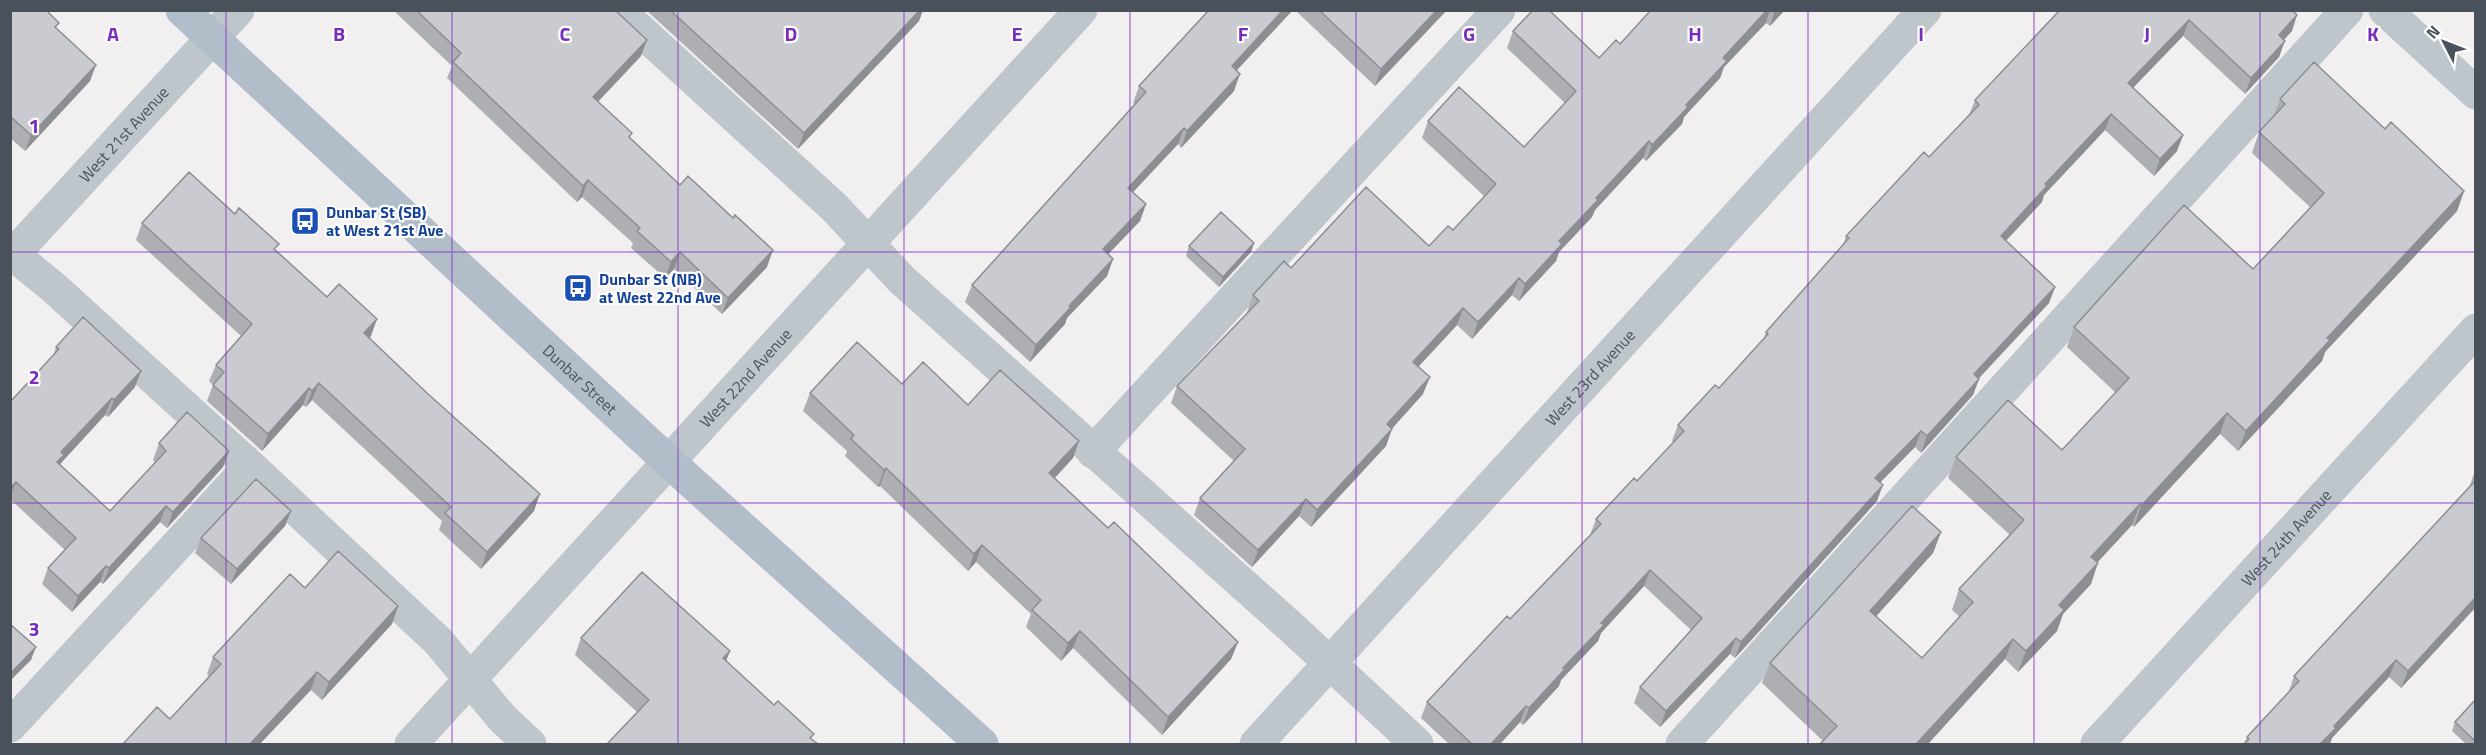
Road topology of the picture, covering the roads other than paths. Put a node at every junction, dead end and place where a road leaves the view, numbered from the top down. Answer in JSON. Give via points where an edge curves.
{"nodes":[{"id":1,"x":182,"y":10,"type":"edge"},
{"id":2,"x":238,"y":10,"type":"edge"},
{"id":3,"x":1081,"y":10,"type":"edge"},
{"id":4,"x":1499,"y":10,"type":"edge"},
{"id":5,"x":1925,"y":10,"type":"edge"},
{"id":6,"x":2348,"y":10,"type":"edge"},
{"id":7,"x":2385,"y":10,"type":"edge"},
{"id":8,"x":636,"y":16,"type":"edge"},
{"id":9,"x":212,"y":39,"type":"junction"},
{"id":10,"x":2475,"y":93,"type":"edge"},
{"id":11,"x":868,"y":244,"type":"junction"},
{"id":12,"x":12,"y":255,"type":"edge"},
{"id":13,"x":2475,"y":330,"type":"edge"},
{"id":14,"x":1093,"y":452,"type":"junction"},
{"id":15,"x":668,"y":461,"type":"junction"},
{"id":16,"x":250,"y":466,"type":"junction"},
{"id":17,"x":1331,"y":664,"type":"junction"},
{"id":18,"x":470,"y":680,"type":"junction"},
{"id":19,"x":10,"y":726,"type":"edge"},
{"id":20,"x":411,"y":744,"type":"edge"},
{"id":21,"x":530,"y":744,"type":"edge"},
{"id":22,"x":982,"y":744,"type":"edge"},
{"id":23,"x":1256,"y":744,"type":"edge"},
{"id":24,"x":1417,"y":744,"type":"edge"},
{"id":25,"x":1682,"y":744,"type":"edge"},
{"id":26,"x":2097,"y":744,"type":"edge"}],
"edges":[{"from":1,"to":9,"type":"main road","name":"Dunbar Street"},
{"from":2,"to":9,"type":"street","name":"West 21st Avenue"},
{"from":3,"to":11,"type":"street","name":"West 22nd Avenue"},
{"from":4,"to":14,"type":"street"},
{"from":5,"to":17,"type":"street","name":"West 23rd Avenue"},
{"from":6,"to":25,"type":"street"},
{"from":7,"to":10,"type":"street"},
{"from":8,"to":11,"type":"street"},
{"from":9,"to":12,"type":"street","name":"West 21st Avenue"},
{"from":9,"to":15,"type":"main road","name":"Dunbar Street"},
{"from":11,"to":14,"type":"street","via":[[902,280]]},
{"from":11,"to":15,"type":"street","name":"West 22nd Avenue"},
{"from":12,"to":16,"type":"street","via":[[53,287]]},
{"from":13,"to":26,"type":"street","name":"West 24th Avenue"},
{"from":14,"to":17,"type":"street"},
{"from":15,"to":18,"type":"street","name":"West 22nd Avenue"},
{"from":15,"to":22,"type":"main road","name":"Dunbar Street"},
{"from":16,"to":18,"type":"street","via":[[438,640]]},
{"from":16,"to":19,"type":"street"},
{"from":17,"to":23,"type":"street","name":"West 23rd Avenue"},
{"from":17,"to":24,"type":"street"},
{"from":18,"to":20,"type":"street","name":"West 22nd Avenue"},
{"from":18,"to":21,"type":"street"}]}
